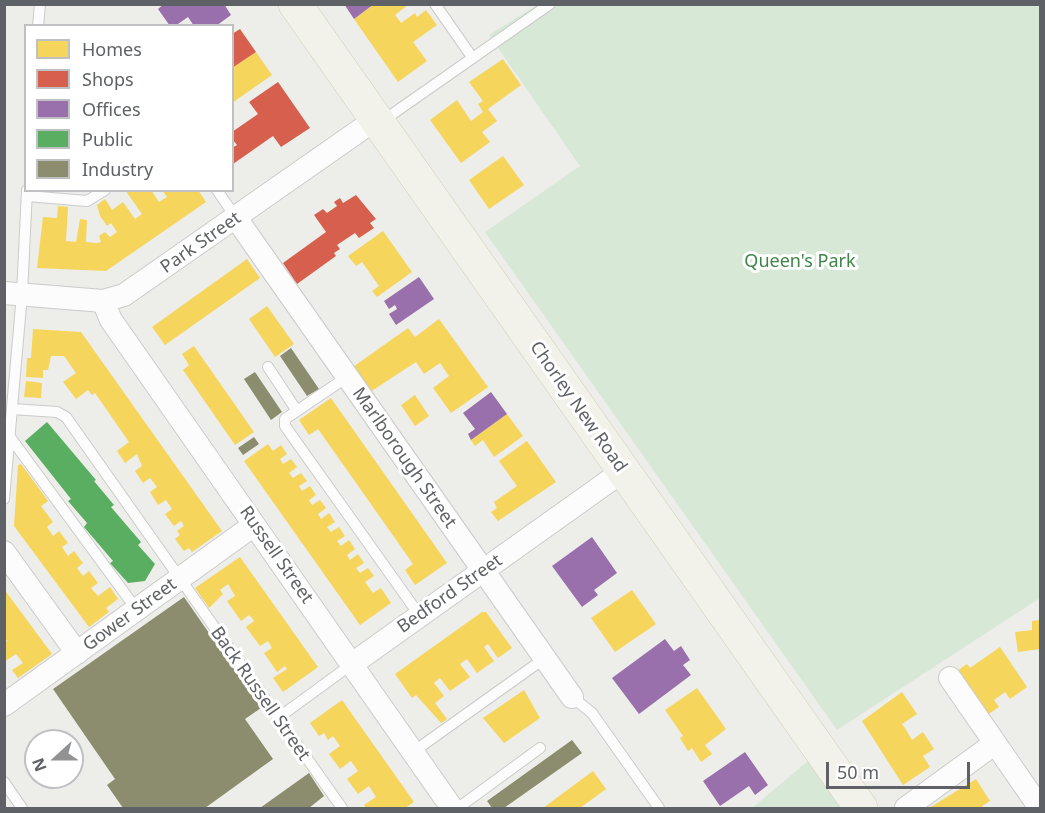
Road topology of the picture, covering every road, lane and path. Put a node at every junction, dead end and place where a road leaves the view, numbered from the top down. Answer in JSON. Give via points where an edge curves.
{"nodes":[{"id":1,"x":40,"y":4,"type":"edge"},
{"id":2,"x":295,"y":4,"type":"edge"},
{"id":3,"x":435,"y":4,"type":"edge"},
{"id":4,"x":550,"y":4,"type":"edge"},
{"id":5,"x":38,"y":24,"type":"edge"},
{"id":6,"x":472,"y":57,"type":"junction"},
{"id":7,"x":377,"y":122,"type":"junction"},
{"id":8,"x":102,"y":192,"type":"edge"},
{"id":9,"x":218,"y":192,"type":"edge"},
{"id":10,"x":27,"y":193,"type":"edge"},
{"id":11,"x":236,"y":218,"type":"junction"},
{"id":12,"x":14,"y":294,"type":"edge"},
{"id":13,"x":103,"y":300,"type":"junction"},
{"id":14,"x":268,"y":367,"type":"dead end"},
{"id":15,"x":347,"y":377,"type":"junction"},
{"id":16,"x":12,"y":409,"type":"junction"},
{"id":17,"x":297,"y":411,"type":"junction"},
{"id":18,"x":10,"y":437,"type":"junction"},
{"id":19,"x":624,"y":471,"type":"junction"},
{"id":20,"x":4,"y":499,"type":"edge"},
{"id":21,"x":254,"y":525,"type":"junction"},
{"id":22,"x":4,"y":552,"type":"edge"},
{"id":23,"x":484,"y":571,"type":"junction"},
{"id":24,"x":179,"y":579,"type":"junction"},
{"id":25,"x":137,"y":610,"type":"junction"},
{"id":26,"x":420,"y":616,"type":"junction"},
{"id":27,"x":77,"y":653,"type":"junction"},
{"id":28,"x":545,"y":658,"type":"junction"},
{"id":29,"x":352,"y":664,"type":"junction"},
{"id":30,"x":950,"y":678,"type":"dead end"},
{"id":31,"x":572,"y":697,"type":"joint"},
{"id":32,"x":4,"y":705,"type":"edge"},
{"id":33,"x":278,"y":718,"type":"junction"},
{"id":34,"x":994,"y":744,"type":"junction"},
{"id":35,"x":540,"y":748,"type":"dead end"},
{"id":36,"x":413,"y":752,"type":"junction"},
{"id":37,"x":4,"y":782,"type":"edge"},
{"id":38,"x":339,"y":805,"type":"edge"},
{"id":39,"x":447,"y":806,"type":"edge"},
{"id":40,"x":22,"y":808,"type":"edge"},
{"id":41,"x":327,"y":808,"type":"edge"},
{"id":42,"x":658,"y":808,"type":"edge"},
{"id":43,"x":861,"y":808,"type":"edge"},
{"id":44,"x":906,"y":808,"type":"edge"},
{"id":45,"x":1040,"y":808,"type":"edge"}],
"edges":[{"from":1,"to":5,"type":"lane"},
{"from":2,"to":7,"type":"main road","name":"Chorley New Road"},
{"from":3,"to":6,"type":"lane"},
{"from":4,"to":6,"type":"lane"},
{"from":6,"to":7,"type":"lane"},
{"from":7,"to":11,"type":"street","name":"Park Street"},
{"from":7,"to":19,"type":"main road","name":"Chorley New Road"},
{"from":8,"to":10,"type":"lane","via":[[87,201]]},
{"from":9,"to":11,"type":"lane"},
{"from":10,"to":12,"type":"lane"},
{"from":11,"to":13,"type":"street","name":"Park Street","via":[[134,290]]},
{"from":11,"to":15,"type":"street","name":"Marlborough Street"},
{"from":12,"to":13,"type":"street","name":"Park Street"},
{"from":12,"to":16,"type":"lane"},
{"from":13,"to":21,"type":"street","name":"Russell Street","via":[[111,320]]},
{"from":14,"to":17,"type":"lane"},
{"from":15,"to":17,"type":"lane"},
{"from":15,"to":23,"type":"street","name":"Marlborough Street"},
{"from":16,"to":18,"type":"lane"},
{"from":16,"to":24,"type":"lane","name":"Back Russell Street","via":[[57,412],[66,417]]},
{"from":17,"to":26,"type":"lane","via":[[285,419],[285,426]]},
{"from":18,"to":20,"type":"lane"},
{"from":18,"to":25,"type":"lane"},
{"from":19,"to":23,"type":"street","name":"Bedford Street"},
{"from":19,"to":43,"type":"main road","name":"Chorley New Road"},
{"from":21,"to":24,"type":"street","name":"Gower Street"},
{"from":21,"to":29,"type":"street","name":"Russell Street"},
{"from":22,"to":27,"type":"street"},
{"from":23,"to":26,"type":"street","name":"Bedford Street"},
{"from":23,"to":28,"type":"street","name":"Marlborough Street"},
{"from":24,"to":25,"type":"street","name":"Gower Street"},
{"from":24,"to":33,"type":"lane","name":"Back Russell Street"},
{"from":25,"to":27,"type":"street","name":"Gower Street"},
{"from":26,"to":29,"type":"street","name":"Bedford Street"},
{"from":27,"to":32,"type":"street","name":"Gower Street"},
{"from":28,"to":31,"type":"street","name":"Marlborough Street"},
{"from":28,"to":36,"type":"lane"},
{"from":29,"to":33,"type":"lane","name":"Bedford Street"},
{"from":29,"to":36,"type":"street","name":"Russell Street"},
{"from":30,"to":34,"type":"street"},
{"from":31,"to":42,"type":"lane","via":[[592,713]]},
{"from":33,"to":38,"type":"lane","name":"Back Russell Street"},
{"from":34,"to":44,"type":"street"},
{"from":34,"to":45,"type":"street"},
{"from":35,"to":39,"type":"lane"},
{"from":36,"to":39,"type":"street","name":"Russell Street"},
{"from":37,"to":40,"type":"lane"},
{"from":38,"to":41,"type":"lane"}]}
